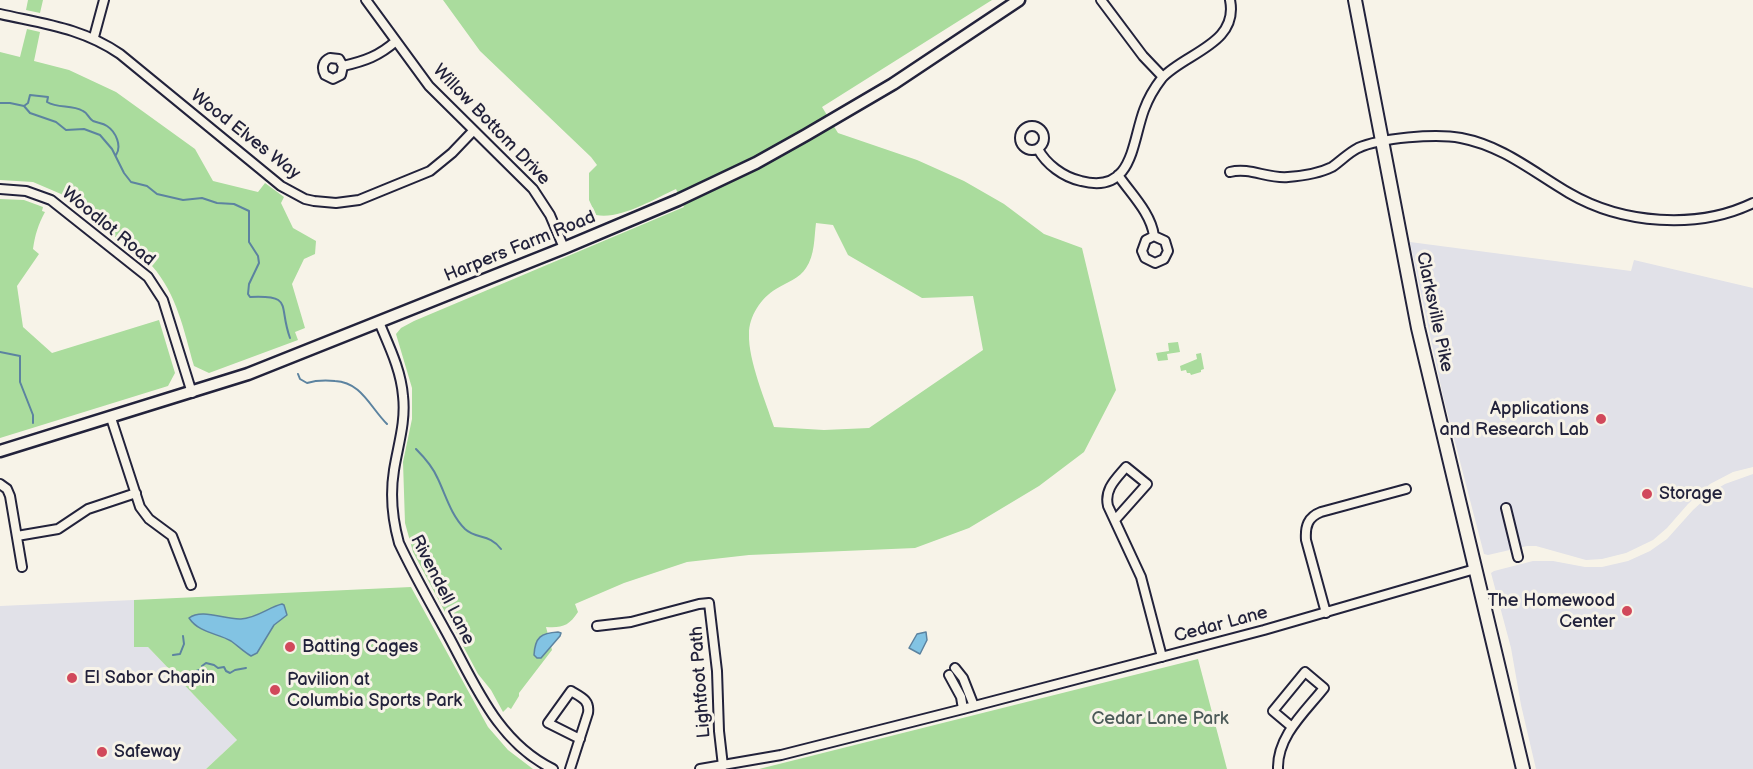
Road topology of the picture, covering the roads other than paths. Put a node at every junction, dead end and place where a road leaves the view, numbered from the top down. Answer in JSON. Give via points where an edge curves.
{"nodes":[{"id":1,"x":104,"y":0,"type":"edge"},
{"id":2,"x":366,"y":0,"type":"edge"},
{"id":3,"x":1019,"y":0,"type":"edge"},
{"id":4,"x":1101,"y":0,"type":"edge"},
{"id":5,"x":1230,"y":0,"type":"edge"},
{"id":6,"x":1355,"y":0,"type":"edge"},
{"id":7,"x":0,"y":14,"type":"edge"},
{"id":8,"x":94,"y":38,"type":"junction"},
{"id":9,"x":396,"y":42,"type":"junction"},
{"id":10,"x":343,"y":66,"type":"dead end"},
{"id":11,"x":1163,"y":77,"type":"junction"},
{"id":12,"x":473,"y":131,"type":"junction"},
{"id":13,"x":1382,"y":143,"type":"junction"},
{"id":14,"x":1038,"y":149,"type":"dead end"},
{"id":15,"x":1230,"y":172,"type":"dead end"},
{"id":16,"x":1118,"y":175,"type":"junction"},
{"id":17,"x":0,"y":189,"type":"edge"},
{"id":18,"x":1753,"y":203,"type":"edge"},
{"id":19,"x":1154,"y":236,"type":"dead end"},
{"id":20,"x":564,"y":248,"type":"junction"},
{"id":21,"x":379,"y":322,"type":"junction"},
{"id":22,"x":192,"y":393,"type":"junction"},
{"id":23,"x":111,"y":418,"type":"junction"},
{"id":24,"x":0,"y":452,"type":"edge"},
{"id":25,"x":0,"y":484,"type":"edge"},
{"id":26,"x":1406,"y":489,"type":"dead end"},
{"id":27,"x":136,"y":493,"type":"junction"},
{"id":28,"x":1506,"y":508,"type":"dead end"},
{"id":29,"x":1115,"y":520,"type":"junction"},
{"id":30,"x":17,"y":536,"type":"junction"},
{"id":31,"x":1518,"y":557,"type":"dead end"},
{"id":32,"x":22,"y":567,"type":"dead end"},
{"id":33,"x":1475,"y":569,"type":"junction"},
{"id":34,"x":191,"y":585,"type":"dead end"},
{"id":35,"x":1326,"y":613,"type":"junction"},
{"id":36,"x":597,"y":626,"type":"dead end"},
{"id":37,"x":1162,"y":657,"type":"junction"},
{"id":38,"x":974,"y":706,"type":"junction"},
{"id":39,"x":963,"y":709,"type":"junction"},
{"id":40,"x":1292,"y":727,"type":"junction"},
{"id":41,"x":580,"y":739,"type":"junction"},
{"id":42,"x":723,"y":766,"type":"junction"},
{"id":43,"x":553,"y":769,"type":"edge"},
{"id":44,"x":570,"y":769,"type":"edge"},
{"id":45,"x":700,"y":769,"type":"edge"},
{"id":46,"x":1278,"y":769,"type":"edge"},
{"id":47,"x":1524,"y":769,"type":"edge"}],
"edges":[{"from":1,"to":8,"type":"street"},
{"from":2,"to":9,"type":"street","name":"Willow Bottom Drive"},
{"from":3,"to":20,"type":"main road","name":"Harpers Farm Road","via":[[893,84],[756,163],[678,201]]},
{"from":4,"to":11,"type":"street"},
{"from":5,"to":11,"type":"street","via":[[1228,23],[1219,37]]},
{"from":6,"to":13,"type":"main road","name":"Clarksville Pike"},
{"from":7,"to":8,"type":"street","name":"Wood Elves Way"},
{"from":8,"to":12,"type":"street","name":"Wood Elves Way","via":[[120,54],[281,186],[305,199],[336,203],[359,200],[430,171]]},
{"from":9,"to":10,"type":"street","via":[[375,57]]},
{"from":9,"to":12,"type":"street","name":"Willow Bottom Drive","via":[[429,86]]},
{"from":11,"to":16,"type":"street","via":[[1144,108],[1129,162]]},
{"from":12,"to":20,"type":"street","name":"Willow Bottom Drive","via":[[543,201]]},
{"from":13,"to":15,"type":"street","via":[[1357,149],[1329,168],[1288,177],[1244,170]]},
{"from":13,"to":18,"type":"street","via":[[1443,135],[1478,142],[1517,159],[1588,203],[1624,215],[1675,220],[1704,218]]},
{"from":13,"to":33,"type":"main road","name":"Clarksville Pike","via":[[1420,338]]},
{"from":14,"to":16,"type":"street","via":[[1049,165],[1083,182],[1101,182]]},
{"from":16,"to":19,"type":"street","via":[[1148,217]]},
{"from":17,"to":22,"type":"street","name":"Woodlot Road","via":[[26,191],[51,200],[148,277],[163,300]]},
{"from":20,"to":21,"type":"main road","name":"Harpers Farm Road"},
{"from":21,"to":22,"type":"main road","name":"Harpers Farm Road"},
{"from":21,"to":43,"type":"street","name":"Rivendell Lane","via":[[399,372],[403,395],[392,502],[399,543],[490,712],[517,745]]},
{"from":22,"to":23,"type":"main road","name":"Harpers Farm Road"},
{"from":23,"to":24,"type":"main road","name":"Harpers Farm Road"},
{"from":23,"to":27,"type":"street"},
{"from":25,"to":30,"type":"street","via":[[10,496]]},
{"from":26,"to":35,"type":"street","via":[[1321,512],[1309,521],[1306,540]]},
{"from":27,"to":30,"type":"street","via":[[88,509],[58,529]]},
{"from":27,"to":34,"type":"street","via":[[143,513],[172,536]]},
{"from":28,"to":31,"type":"street"},
{"from":29,"to":29,"type":"street","via":[[1107,494],[1126,466],[1147,484]]},
{"from":29,"to":37,"type":"street","via":[[1141,577]]},
{"from":30,"to":32,"type":"street"},
{"from":33,"to":35,"type":"street","name":"Cedar Lane"},
{"from":33,"to":47,"type":"main road","name":"Clarksville Pike"},
{"from":35,"to":37,"type":"street","name":"Cedar Lane"},
{"from":36,"to":42,"type":"street","name":"Lightfoot Path","via":[[709,603]]},
{"from":37,"to":38,"type":"street","name":"Cedar Lane"},
{"from":38,"to":39,"type":"street","name":"Cedar Lane"},
{"from":38,"to":39,"type":"street","via":[[963,678],[952,672]]},
{"from":39,"to":42,"type":"street","name":"Cedar Lane"},
{"from":40,"to":40,"type":"street","via":[[1324,688],[1305,672],[1273,711]]},
{"from":40,"to":46,"type":"street","via":[[1279,753]]},
{"from":41,"to":41,"type":"street","via":[[588,704],[571,691],[548,723]]},
{"from":41,"to":44,"type":"street"},
{"from":42,"to":45,"type":"street","name":"Cedar Lane"}]}
